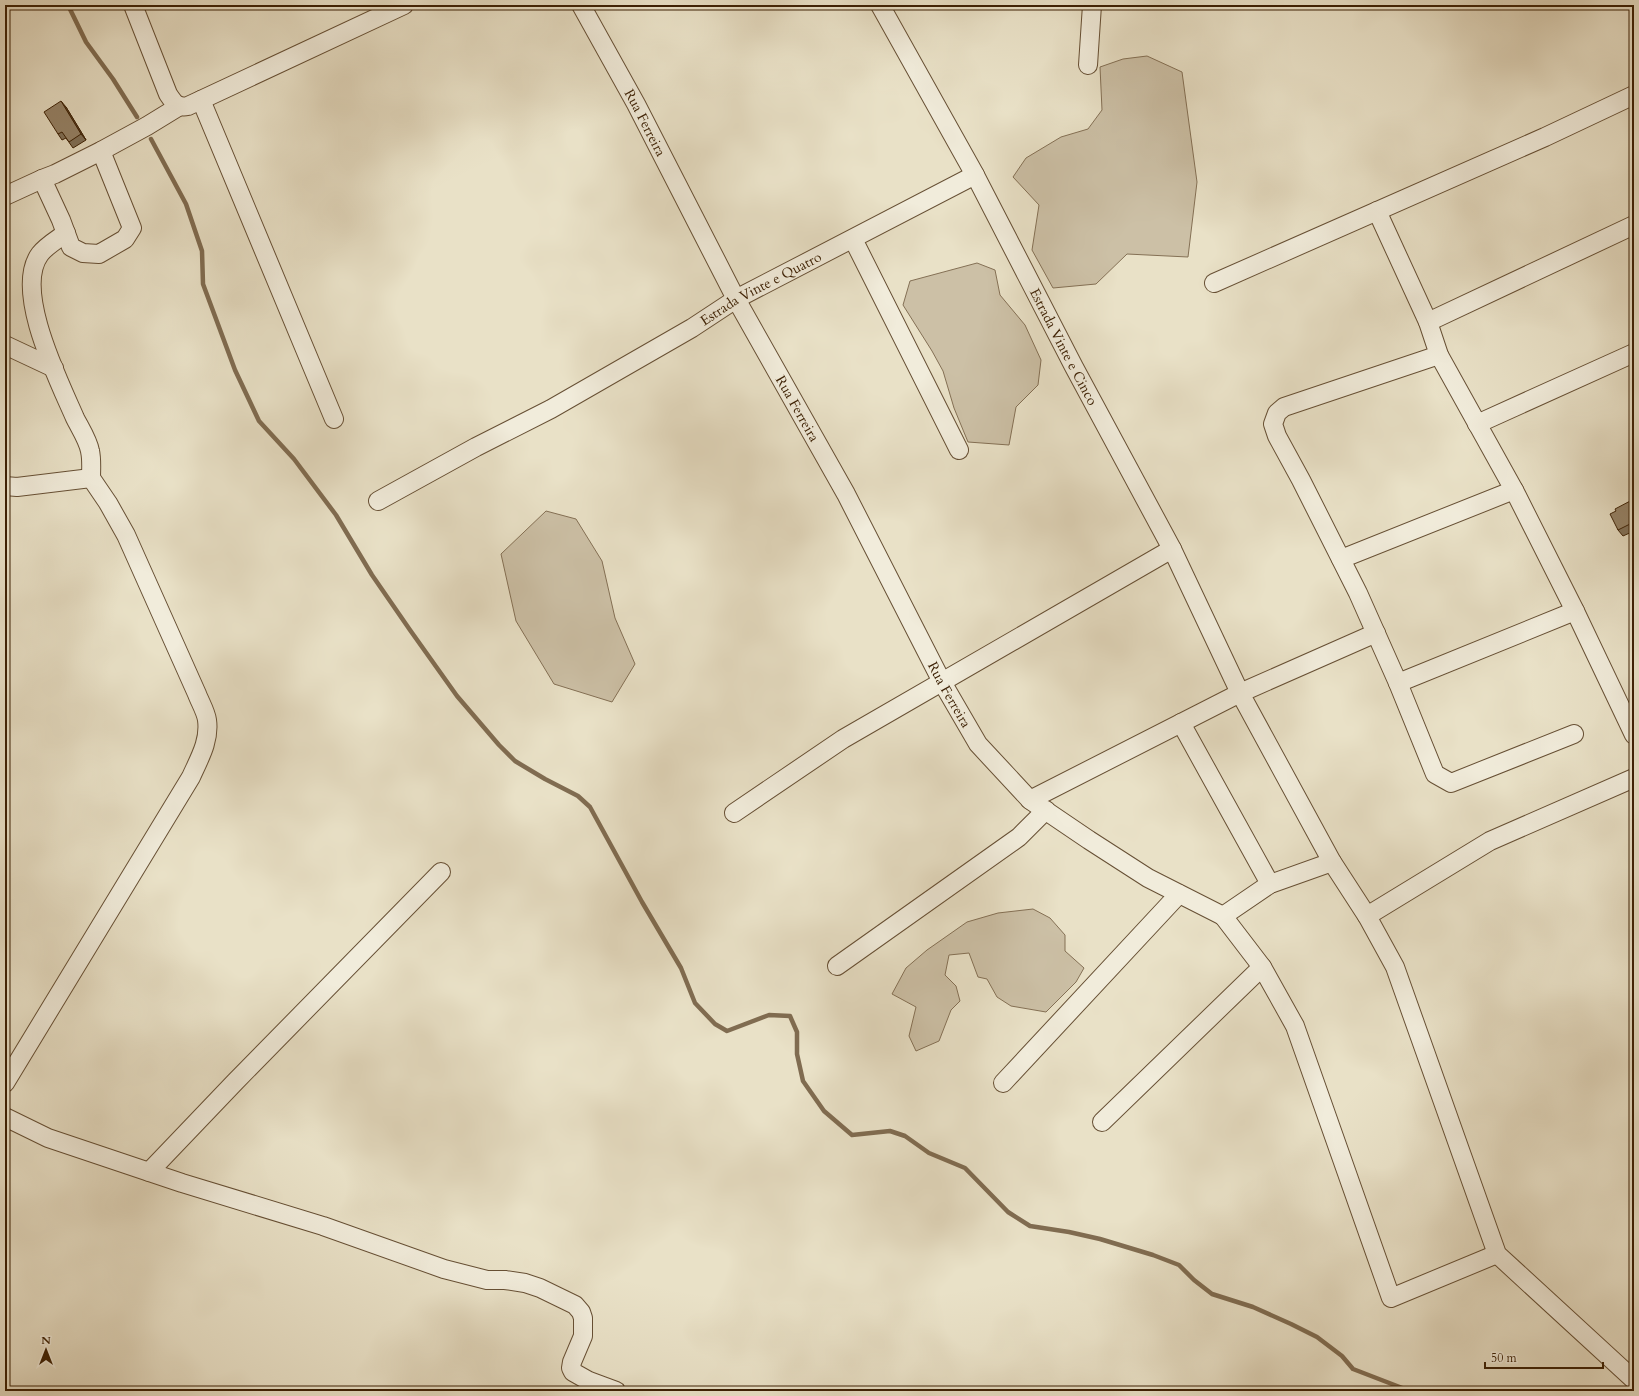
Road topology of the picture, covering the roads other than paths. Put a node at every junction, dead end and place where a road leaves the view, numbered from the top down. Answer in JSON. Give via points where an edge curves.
{"nodes":[{"id":1,"x":133,"y":5,"type":"edge"},
{"id":2,"x":404,"y":5,"type":"edge"},
{"id":3,"x":581,"y":5,"type":"edge"},
{"id":4,"x":880,"y":5,"type":"edge"},
{"id":5,"x":1092,"y":5,"type":"edge"},
{"id":6,"x":1088,"y":65,"type":"dead end"},
{"id":7,"x":1634,"y":95,"type":"edge"},
{"id":8,"x":201,"y":100,"type":"junction"},
{"id":9,"x":178,"y":107,"type":"junction"},
{"id":10,"x":101,"y":151,"type":"junction"},
{"id":11,"x":975,"y":175,"type":"junction"},
{"id":12,"x":42,"y":179,"type":"junction"},
{"id":13,"x":5,"y":196,"type":"edge"},
{"id":14,"x":1377,"y":212,"type":"junction"},
{"id":15,"x":1634,"y":225,"type":"edge"},
{"id":16,"x":66,"y":234,"type":"junction"},
{"id":17,"x":853,"y":239,"type":"junction"},
{"id":18,"x":1214,"y":283,"type":"dead end"},
{"id":19,"x":736,"y":299,"type":"junction"},
{"id":20,"x":1428,"y":322,"type":"junction"},
{"id":21,"x":5,"y":345,"type":"edge"},
{"id":22,"x":1634,"y":352,"type":"edge"},
{"id":23,"x":1439,"y":355,"type":"junction"},
{"id":24,"x":54,"y":368,"type":"junction"},
{"id":25,"x":334,"y":418,"type":"dead end"},
{"id":26,"x":1478,"y":424,"type":"junction"},
{"id":27,"x":959,"y":450,"type":"dead end"},
{"id":28,"x":92,"y":478,"type":"junction"},
{"id":29,"x":5,"y":486,"type":"edge"},
{"id":30,"x":1514,"y":490,"type":"junction"},
{"id":31,"x":378,"y":501,"type":"dead end"},
{"id":32,"x":1172,"y":550,"type":"junction"},
{"id":33,"x":1341,"y":559,"type":"junction"},
{"id":34,"x":1575,"y":611,"type":"junction"},
{"id":35,"x":1376,"y":633,"type":"junction"},
{"id":36,"x":942,"y":682,"type":"junction"},
{"id":37,"x":1398,"y":683,"type":"junction"},
{"id":38,"x":1240,"y":693,"type":"junction"},
{"id":39,"x":1181,"y":722,"type":"junction"},
{"id":40,"x":1574,"y":734,"type":"dead end"},
{"id":41,"x":1634,"y":735,"type":"edge"},
{"id":42,"x":1634,"y":778,"type":"edge"},
{"id":43,"x":1030,"y":800,"type":"junction"},
{"id":44,"x":1046,"y":810,"type":"junction"},
{"id":45,"x":734,"y":813,"type":"dead end"},
{"id":46,"x":1332,"y":862,"type":"junction"},
{"id":47,"x":442,"y":872,"type":"dead end"},
{"id":48,"x":1270,"y":884,"type":"junction"},
{"id":49,"x":1179,"y":894,"type":"junction"},
{"id":50,"x":1223,"y":916,"type":"junction"},
{"id":51,"x":1367,"y":916,"type":"junction"},
{"id":52,"x":837,"y":966,"type":"dead end"},
{"id":53,"x":1262,"y":967,"type":"junction"},
{"id":54,"x":5,"y":1083,"type":"edge"},
{"id":55,"x":1003,"y":1083,"type":"dead end"},
{"id":56,"x":5,"y":1117,"type":"edge"},
{"id":57,"x":1102,"y":1122,"type":"dead end"},
{"id":58,"x":149,"y":1172,"type":"junction"},
{"id":59,"x":1497,"y":1254,"type":"junction"},
{"id":60,"x":1634,"y":1380,"type":"edge"},
{"id":61,"x":616,"y":1391,"type":"edge"}],
"edges":[{"from":1,"to":9,"type":"street","via":[[168,94]]},
{"from":2,"to":8,"type":"street"},
{"from":3,"to":19,"type":"street","name":"Rua Ferreira","via":[[636,104]]},
{"from":4,"to":11,"type":"street","name":"Estrada Vinte e Cinco"},
{"from":5,"to":6,"type":"street"},
{"from":7,"to":14,"type":"street"},
{"from":8,"to":9,"type":"street"},
{"from":8,"to":25,"type":"street"},
{"from":9,"to":10,"type":"street"},
{"from":10,"to":12,"type":"street"},
{"from":10,"to":16,"type":"street","via":[[132,228],[125,240],[99,254],[83,253],[71,246]]},
{"from":11,"to":17,"type":"street","name":"Estrada Vinte e Quatro"},
{"from":11,"to":32,"type":"street","name":"Estrada Vinte e Cinco"},
{"from":12,"to":13,"type":"street"},
{"from":12,"to":16,"type":"street"},
{"from":14,"to":18,"type":"street"},
{"from":14,"to":20,"type":"street"},
{"from":15,"to":20,"type":"street"},
{"from":16,"to":24,"type":"street","via":[[40,253],[31,278],[36,319]]},
{"from":17,"to":19,"type":"street","name":"Estrada Vinte e Quatro"},
{"from":17,"to":27,"type":"street"},
{"from":19,"to":31,"type":"street","name":"Estrada Vinte e Quatro","via":[[692,328],[551,409]]},
{"from":19,"to":36,"type":"street","name":"Rua Ferreira","via":[[846,494]]},
{"from":20,"to":23,"type":"street"},
{"from":21,"to":24,"type":"street"},
{"from":22,"to":26,"type":"street"},
{"from":23,"to":26,"type":"street"},
{"from":23,"to":33,"type":"street","via":[[1284,407],[1276,413],[1274,424],[1277,436]]},
{"from":24,"to":28,"type":"street","via":[[90,451]]},
{"from":26,"to":30,"type":"street"},
{"from":28,"to":29,"type":"street","via":[[17,487]]},
{"from":28,"to":54,"type":"street","via":[[129,541],[197,694],[207,719],[208,732],[205,748],[191,777]]},
{"from":30,"to":33,"type":"street"},
{"from":30,"to":34,"type":"street"},
{"from":32,"to":36,"type":"street"},
{"from":32,"to":38,"type":"street","name":"Estrada Vinte e Cinco"},
{"from":33,"to":35,"type":"street"},
{"from":34,"to":37,"type":"street"},
{"from":34,"to":41,"type":"street"},
{"from":35,"to":37,"type":"street"},
{"from":35,"to":38,"type":"street"},
{"from":36,"to":43,"type":"street","name":"Rua Ferreira","via":[[978,744]]},
{"from":36,"to":45,"type":"street","via":[[843,739]]},
{"from":37,"to":40,"type":"street","via":[[1435,774],[1451,783]]},
{"from":38,"to":39,"type":"street"},
{"from":38,"to":46,"type":"street","name":"Estrada Vinte e Cinco"},
{"from":39,"to":43,"type":"street"},
{"from":39,"to":48,"type":"street"},
{"from":42,"to":51,"type":"street","via":[[1490,841]]},
{"from":43,"to":44,"type":"street","name":"Rua Ferreira"},
{"from":44,"to":49,"type":"street","name":"Rua Ferreira","via":[[1148,878]]},
{"from":44,"to":52,"type":"street","via":[[1019,837]]},
{"from":46,"to":48,"type":"street"},
{"from":46,"to":51,"type":"street","name":"Estrada Vinte e Cinco"},
{"from":47,"to":58,"type":"street"},
{"from":48,"to":50,"type":"street"},
{"from":49,"to":50,"type":"street","name":"Rua Ferreira"},
{"from":49,"to":55,"type":"street"},
{"from":50,"to":53,"type":"street"},
{"from":51,"to":59,"type":"street","name":"Estrada Vinte e Cinco","via":[[1395,967]]},
{"from":53,"to":57,"type":"street"},
{"from":53,"to":59,"type":"street","via":[[1295,1026],[1392,1298]]},
{"from":56,"to":58,"type":"street","via":[[48,1138]]},
{"from":58,"to":61,"type":"street","via":[[323,1226],[444,1269],[487,1280],[525,1283],[540,1288],[575,1305],[581,1312],[583,1336],[572,1362],[573,1372]]},
{"from":59,"to":60,"type":"street"}]}
